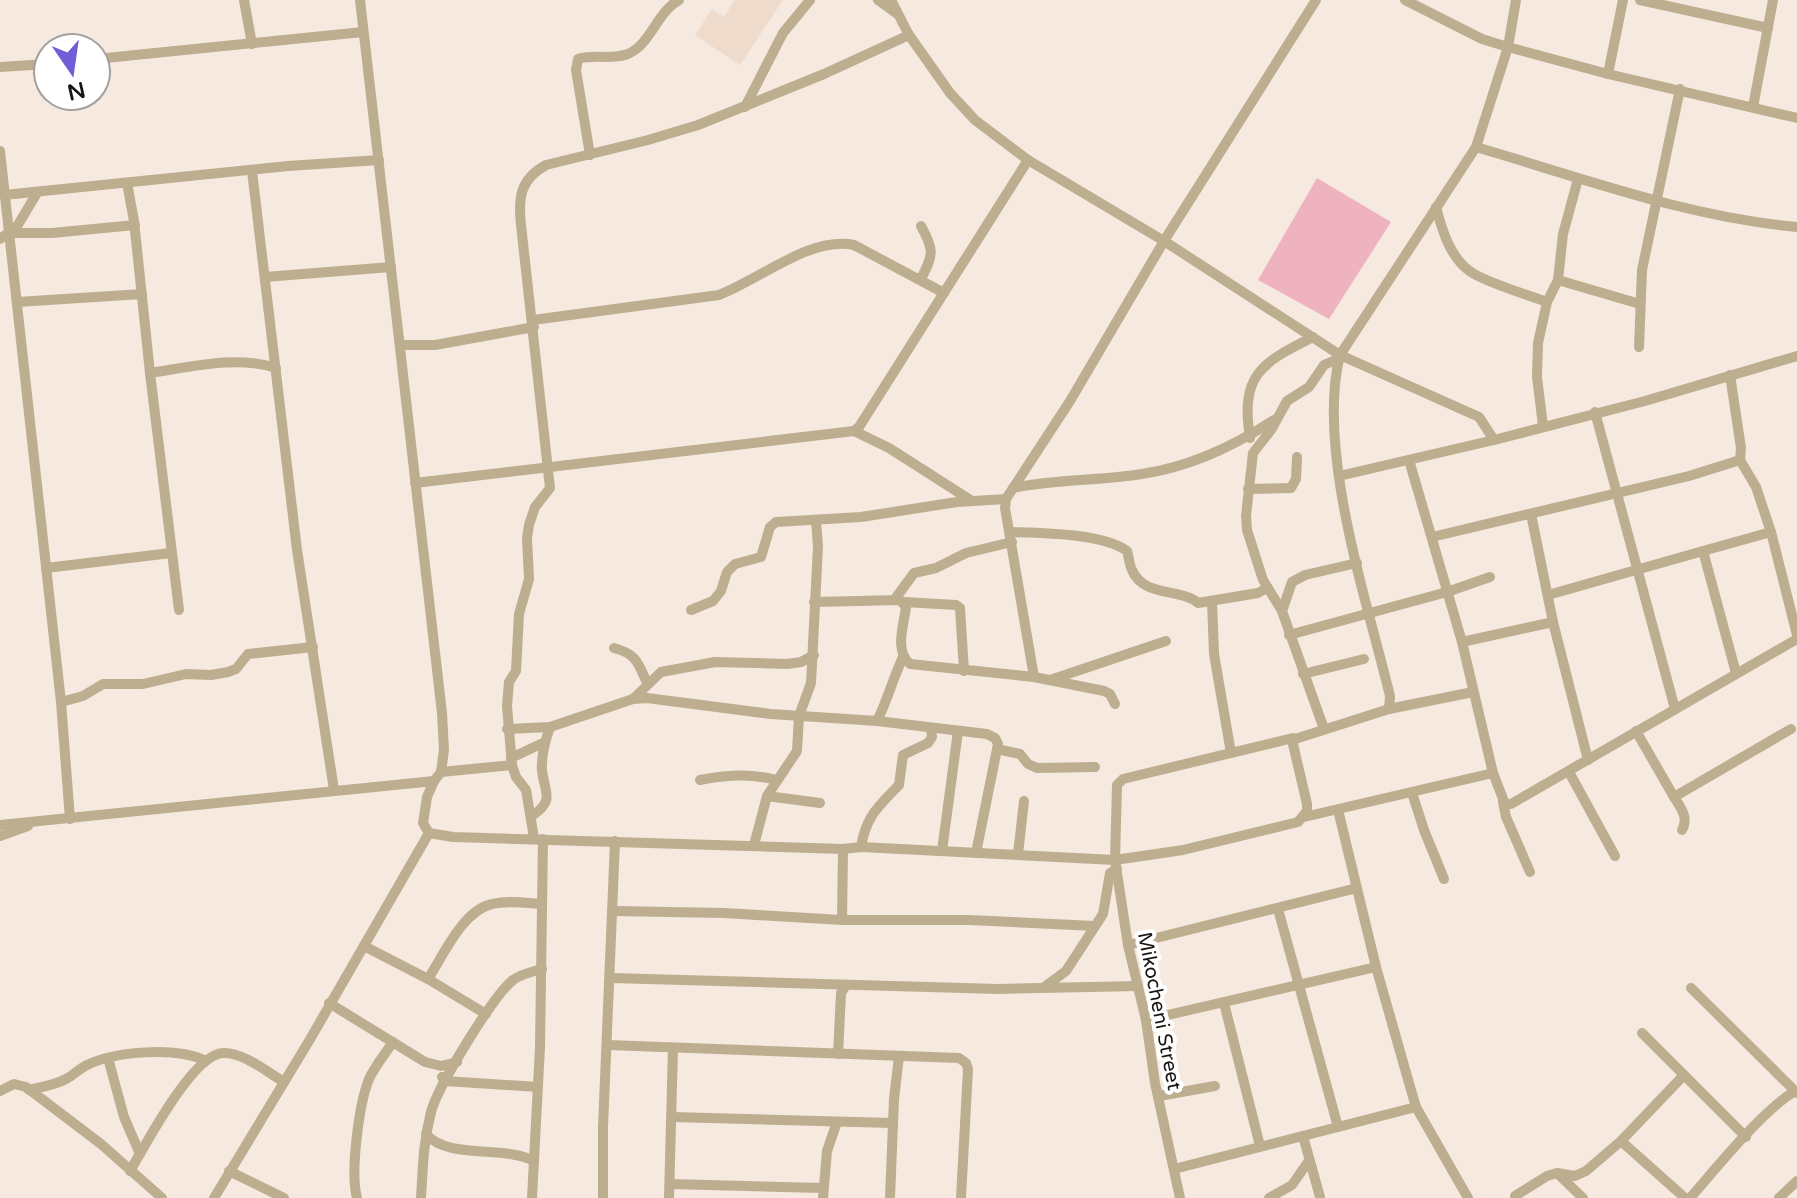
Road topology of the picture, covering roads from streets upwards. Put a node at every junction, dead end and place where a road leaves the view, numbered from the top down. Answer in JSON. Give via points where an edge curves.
{"nodes":[{"id":1,"x":244,"y":0,"type":"edge"},
{"id":2,"x":360,"y":0,"type":"edge"},
{"id":3,"x":679,"y":0,"type":"edge"},
{"id":4,"x":810,"y":0,"type":"edge"},
{"id":5,"x":878,"y":0,"type":"edge"},
{"id":6,"x":891,"y":0,"type":"edge"},
{"id":7,"x":1316,"y":0,"type":"edge"},
{"id":8,"x":1405,"y":0,"type":"edge"},
{"id":9,"x":1516,"y":0,"type":"edge"},
{"id":10,"x":1623,"y":0,"type":"edge"},
{"id":11,"x":1640,"y":0,"type":"edge"},
{"id":12,"x":1773,"y":0,"type":"edge"},
{"id":13,"x":1688,"y":4,"type":"edge"},
{"id":14,"x":898,"y":14,"type":"junction"},
{"id":15,"x":1768,"y":28,"type":"junction"},
{"id":16,"x":363,"y":32,"type":"junction"},
{"id":17,"x":909,"y":35,"type":"junction"},
{"id":18,"x":252,"y":44,"type":"junction"},
{"id":19,"x":1508,"y":47,"type":"junction"},
{"id":20,"x":112,"y":57,"type":"edge"},
{"id":21,"x":32,"y":65,"type":"edge"},
{"id":22,"x":0,"y":67,"type":"edge"},
{"id":23,"x":1608,"y":74,"type":"junction"},
{"id":24,"x":1680,"y":89,"type":"junction"},
{"id":25,"x":744,"y":107,"type":"junction"},
{"id":26,"x":1753,"y":107,"type":"junction"},
{"id":27,"x":1797,"y":118,"type":"edge"},
{"id":28,"x":1476,"y":147,"type":"junction"},
{"id":29,"x":0,"y":151,"type":"edge"},
{"id":30,"x":590,"y":155,"type":"junction"},
{"id":31,"x":379,"y":160,"type":"junction"},
{"id":32,"x":1028,"y":160,"type":"junction"},
{"id":33,"x":252,"y":171,"type":"junction"},
{"id":34,"x":1578,"y":179,"type":"junction"},
{"id":35,"x":127,"y":183,"type":"junction"},
{"id":36,"x":37,"y":193,"type":"junction"},
{"id":37,"x":4,"y":195,"type":"junction"},
{"id":38,"x":1658,"y":201,"type":"junction"},
{"id":39,"x":1436,"y":207,"type":"junction"},
{"id":40,"x":135,"y":225,"type":"junction"},
{"id":41,"x":921,"y":226,"type":"dead end"},
{"id":42,"x":1797,"y":227,"type":"edge"},
{"id":43,"x":7,"y":235,"type":"edge"},
{"id":44,"x":1164,"y":241,"type":"junction"},
{"id":45,"x":10,"y":252,"type":"junction"},
{"id":46,"x":0,"y":263,"type":"edge"},
{"id":47,"x":391,"y":267,"type":"junction"},
{"id":48,"x":0,"y":273,"type":"edge"},
{"id":49,"x":14,"y":275,"type":"junction"},
{"id":50,"x":265,"y":277,"type":"junction"},
{"id":51,"x":921,"y":279,"type":"junction"},
{"id":52,"x":1558,"y":280,"type":"junction"},
{"id":53,"x":944,"y":293,"type":"junction"},
{"id":54,"x":142,"y":294,"type":"junction"},
{"id":55,"x":17,"y":302,"type":"junction"},
{"id":56,"x":1547,"y":302,"type":"junction"},
{"id":57,"x":1640,"y":304,"type":"junction"},
{"id":58,"x":533,"y":324,"type":"junction"},
{"id":59,"x":1313,"y":337,"type":"junction"},
{"id":60,"x":400,"y":345,"type":"junction"},
{"id":61,"x":1639,"y":347,"type":"dead end"},
{"id":62,"x":275,"y":354,"type":"junction"},
{"id":63,"x":1340,"y":356,"type":"junction"},
{"id":64,"x":1797,"y":356,"type":"edge"},
{"id":65,"x":262,"y":364,"type":"junction"},
{"id":66,"x":276,"y":368,"type":"junction"},
{"id":67,"x":150,"y":373,"type":"junction"},
{"id":68,"x":1730,"y":375,"type":"junction"},
{"id":69,"x":1595,"y":412,"type":"junction"},
{"id":70,"x":1277,"y":418,"type":"junction"},
{"id":71,"x":1543,"y":426,"type":"junction"},
{"id":72,"x":854,"y":431,"type":"junction"},
{"id":73,"x":1249,"y":436,"type":"junction"},
{"id":74,"x":1494,"y":440,"type":"junction"},
{"id":75,"x":1254,"y":452,"type":"junction"},
{"id":76,"x":1297,"y":457,"type":"dead end"},
{"id":77,"x":1409,"y":460,"type":"junction"},
{"id":78,"x":1740,"y":460,"type":"junction"},
{"id":79,"x":550,"y":468,"type":"junction"},
{"id":80,"x":1339,"y":476,"type":"junction"},
{"id":81,"x":415,"y":483,"type":"junction"},
{"id":82,"x":1013,"y":488,"type":"junction"},
{"id":83,"x":1248,"y":489,"type":"junction"},
{"id":84,"x":1616,"y":493,"type":"junction"},
{"id":85,"x":1006,"y":499,"type":"junction"},
{"id":86,"x":973,"y":502,"type":"junction"},
{"id":87,"x":1531,"y":514,"type":"junction"},
{"id":88,"x":816,"y":521,"type":"junction"},
{"id":89,"x":1771,"y":532,"type":"junction"},
{"id":90,"x":1011,"y":537,"type":"junction"},
{"id":91,"x":1432,"y":537,"type":"junction"},
{"id":92,"x":1703,"y":551,"type":"junction"},
{"id":93,"x":171,"y":553,"type":"junction"},
{"id":94,"x":1357,"y":563,"type":"junction"},
{"id":95,"x":46,"y":568,"type":"junction"},
{"id":96,"x":1637,"y":569,"type":"junction"},
{"id":97,"x":1490,"y":577,"type":"dead end"},
{"id":98,"x":1267,"y":588,"type":"junction"},
{"id":99,"x":1447,"y":592,"type":"junction"},
{"id":100,"x":1548,"y":595,"type":"junction"},
{"id":101,"x":900,"y":600,"type":"junction"},
{"id":102,"x":1212,"y":601,"type":"junction"},
{"id":103,"x":814,"y":602,"type":"junction"},
{"id":104,"x":179,"y":610,"type":"dead end"},
{"id":105,"x":691,"y":610,"type":"dead end"},
{"id":106,"x":1282,"y":611,"type":"junction"},
{"id":107,"x":1370,"y":613,"type":"junction"},
{"id":108,"x":1553,"y":622,"type":"junction"},
{"id":109,"x":1289,"y":635,"type":"junction"},
{"id":110,"x":1797,"y":637,"type":"edge"},
{"id":111,"x":1166,"y":641,"type":"dead end"},
{"id":112,"x":1462,"y":642,"type":"junction"},
{"id":113,"x":313,"y":647,"type":"junction"},
{"id":114,"x":614,"y":648,"type":"dead end"},
{"id":115,"x":814,"y":655,"type":"junction"},
{"id":116,"x":903,"y":657,"type":"junction"},
{"id":117,"x":1364,"y":659,"type":"dead end"},
{"id":118,"x":964,"y":671,"type":"junction"},
{"id":119,"x":1736,"y":673,"type":"junction"},
{"id":120,"x":1303,"y":674,"type":"junction"},
{"id":121,"x":1034,"y":677,"type":"junction"},
{"id":122,"x":1048,"y":680,"type":"junction"},
{"id":123,"x":647,"y":683,"type":"junction"},
{"id":124,"x":1473,"y":692,"type":"junction"},
{"id":125,"x":633,"y":699,"type":"junction"},
{"id":126,"x":61,"y":702,"type":"junction"},
{"id":127,"x":1115,"y":704,"type":"dead end"},
{"id":128,"x":1389,"y":709,"type":"junction"},
{"id":129,"x":1675,"y":709,"type":"junction"},
{"id":130,"x":799,"y":716,"type":"junction"},
{"id":131,"x":877,"y":721,"type":"junction"},
{"id":132,"x":550,"y":727,"type":"junction"},
{"id":133,"x":931,"y":728,"type":"junction"},
{"id":134,"x":507,"y":729,"type":"junction"},
{"id":135,"x":1324,"y":729,"type":"junction"},
{"id":136,"x":1791,"y":729,"type":"dead end"},
{"id":137,"x":958,"y":731,"type":"junction"},
{"id":138,"x":1636,"y":731,"type":"junction"},
{"id":139,"x":1293,"y":738,"type":"junction"},
{"id":140,"x":545,"y":742,"type":"junction"},
{"id":141,"x":997,"y":749,"type":"junction"},
{"id":142,"x":1231,"y":753,"type":"junction"},
{"id":143,"x":1588,"y":760,"type":"junction"},
{"id":144,"x":512,"y":762,"type":"junction"},
{"id":145,"x":1095,"y":767,"type":"dead end"},
{"id":146,"x":441,"y":772,"type":"junction"},
{"id":147,"x":1569,"y":772,"type":"junction"},
{"id":148,"x":1493,"y":773,"type":"junction"},
{"id":149,"x":700,"y":780,"type":"dead end"},
{"id":150,"x":776,"y":780,"type":"junction"},
{"id":151,"x":434,"y":781,"type":"junction"},
{"id":152,"x":334,"y":790,"type":"junction"},
{"id":153,"x":1412,"y":793,"type":"junction"},
{"id":154,"x":767,"y":796,"type":"junction"},
{"id":155,"x":1674,"y":797,"type":"junction"},
{"id":156,"x":1024,"y":801,"type":"dead end"},
{"id":157,"x":1503,"y":802,"type":"junction"},
{"id":158,"x":820,"y":803,"type":"dead end"},
{"id":159,"x":1338,"y":810,"type":"junction"},
{"id":160,"x":532,"y":816,"type":"junction"},
{"id":161,"x":1304,"y":817,"type":"junction"},
{"id":162,"x":70,"y":819,"type":"junction"},
{"id":163,"x":47,"y":820,"type":"junction"},
{"id":164,"x":0,"y":825,"type":"edge"},
{"id":165,"x":1682,"y":830,"type":"dead end"},
{"id":166,"x":429,"y":833,"type":"junction"},
{"id":167,"x":0,"y":836,"type":"edge"},
{"id":168,"x":538,"y":838,"type":"junction"},
{"id":169,"x":615,"y":841,"type":"junction"},
{"id":170,"x":754,"y":845,"type":"junction"},
{"id":171,"x":861,"y":847,"type":"junction"},
{"id":172,"x":843,"y":849,"type":"junction"},
{"id":173,"x":942,"y":851,"type":"junction"},
{"id":174,"x":976,"y":853,"type":"junction"},
{"id":175,"x":1018,"y":854,"type":"junction"},
{"id":176,"x":1615,"y":856,"type":"dead end"},
{"id":177,"x":1116,"y":864,"type":"junction"},
{"id":178,"x":1530,"y":872,"type":"dead end"},
{"id":179,"x":1444,"y":879,"type":"dead end"},
{"id":180,"x":1357,"y":888,"type":"junction"},
{"id":181,"x":542,"y":904,"type":"junction"},
{"id":182,"x":1278,"y":909,"type":"junction"},
{"id":183,"x":613,"y":911,"type":"junction"},
{"id":184,"x":842,"y":920,"type":"junction"},
{"id":185,"x":1095,"y":926,"type":"junction"},
{"id":186,"x":1128,"y":945,"type":"junction"},
{"id":187,"x":364,"y":946,"type":"junction"},
{"id":188,"x":1376,"y":967,"type":"junction"},
{"id":189,"x":542,"y":969,"type":"junction"},
{"id":190,"x":611,"y":978,"type":"junction"},
{"id":191,"x":428,"y":979,"type":"junction"},
{"id":192,"x":846,"y":985,"type":"junction"},
{"id":193,"x":1299,"y":985,"type":"junction"},
{"id":194,"x":1138,"y":986,"type":"junction"},
{"id":195,"x":1691,"y":988,"type":"dead end"},
{"id":196,"x":1041,"y":989,"type":"junction"},
{"id":197,"x":329,"y":1003,"type":"junction"},
{"id":198,"x":1224,"y":1003,"type":"junction"},
{"id":199,"x":475,"y":1007,"type":"junction"},
{"id":200,"x":486,"y":1014,"type":"junction"},
{"id":201,"x":1146,"y":1020,"type":"junction"},
{"id":202,"x":478,"y":1027,"type":"junction"},
{"id":203,"x":1642,"y":1033,"type":"dead end"},
{"id":204,"x":393,"y":1042,"type":"junction"},
{"id":205,"x":608,"y":1045,"type":"junction"},
{"id":206,"x":673,"y":1048,"type":"junction"},
{"id":207,"x":838,"y":1054,"type":"junction"},
{"id":208,"x":899,"y":1056,"type":"junction"},
{"id":209,"x":108,"y":1058,"type":"junction"},
{"id":210,"x":204,"y":1060,"type":"junction"},
{"id":211,"x":457,"y":1062,"type":"junction"},
{"id":212,"x":433,"y":1066,"type":"junction"},
{"id":213,"x":0,"y":1073,"type":"edge"},
{"id":214,"x":1684,"y":1075,"type":"junction"},
{"id":215,"x":445,"y":1081,"type":"junction"},
{"id":216,"x":284,"y":1082,"type":"junction"},
{"id":217,"x":1215,"y":1086,"type":"dead end"},
{"id":218,"x":538,"y":1087,"type":"junction"},
{"id":219,"x":4,"y":1088,"type":"edge"},
{"id":220,"x":29,"y":1090,"type":"junction"},
{"id":221,"x":1796,"y":1092,"type":"edge"},
{"id":222,"x":1159,"y":1096,"type":"junction"},
{"id":223,"x":1416,"y":1107,"type":"junction"},
{"id":224,"x":672,"y":1117,"type":"junction"},
{"id":225,"x":837,"y":1122,"type":"junction"},
{"id":226,"x":893,"y":1123,"type":"junction"},
{"id":227,"x":1338,"y":1127,"type":"junction"},
{"id":228,"x":426,"y":1134,"type":"junction"},
{"id":229,"x":1303,"y":1136,"type":"junction"},
{"id":230,"x":1746,"y":1137,"type":"junction"},
{"id":231,"x":535,"y":1139,"type":"junction"},
{"id":232,"x":1621,"y":1141,"type":"junction"},
{"id":233,"x":1260,"y":1146,"type":"junction"},
{"id":234,"x":448,"y":1147,"type":"junction"},
{"id":235,"x":514,"y":1152,"type":"junction"},
{"id":236,"x":140,"y":1154,"type":"junction"},
{"id":237,"x":422,"y":1154,"type":"junction"},
{"id":238,"x":534,"y":1161,"type":"junction"},
{"id":239,"x":1308,"y":1162,"type":"junction"},
{"id":240,"x":1174,"y":1169,"type":"junction"},
{"id":241,"x":130,"y":1171,"type":"junction"},
{"id":242,"x":229,"y":1171,"type":"junction"},
{"id":243,"x":1557,"y":1173,"type":"junction"},
{"id":244,"x":1797,"y":1181,"type":"edge"},
{"id":245,"x":670,"y":1184,"type":"junction"},
{"id":246,"x":760,"y":1192,"type":"edge"},
{"id":247,"x":823,"y":1193,"type":"edge"},
{"id":248,"x":1515,"y":1196,"type":"dead end"},
{"id":249,"x":355,"y":1197,"type":"edge"},
{"id":250,"x":1320,"y":1197,"type":"edge"},
{"id":251,"x":162,"y":1198,"type":"edge"},
{"id":252,"x":214,"y":1198,"type":"edge"},
{"id":253,"x":284,"y":1198,"type":"edge"},
{"id":254,"x":421,"y":1198,"type":"edge"},
{"id":255,"x":532,"y":1198,"type":"edge"},
{"id":256,"x":603,"y":1198,"type":"edge"},
{"id":257,"x":669,"y":1198,"type":"edge"},
{"id":258,"x":890,"y":1198,"type":"edge"},
{"id":259,"x":961,"y":1198,"type":"edge"},
{"id":260,"x":1180,"y":1198,"type":"edge"},
{"id":261,"x":1269,"y":1198,"type":"edge"},
{"id":262,"x":1468,"y":1198,"type":"edge"},
{"id":263,"x":1583,"y":1198,"type":"edge"},
{"id":264,"x":1687,"y":1198,"type":"edge"},
{"id":265,"x":1779,"y":1198,"type":"edge"}],
"edges":[{"from":1,"to":18,"type":"street"},
{"from":2,"to":16,"type":"street"},
{"from":3,"to":30,"type":"street","via":[[630,53],[578,59]]},
{"from":4,"to":25,"type":"street","via":[[783,33]]},
{"from":5,"to":14,"type":"street"},
{"from":6,"to":14,"type":"street"},
{"from":7,"to":44,"type":"street"},
{"from":8,"to":19,"type":"street"},
{"from":9,"to":19,"type":"street"},
{"from":10,"to":23,"type":"street"},
{"from":11,"to":13,"type":"street"},
{"from":12,"to":15,"type":"street"},
{"from":13,"to":15,"type":"street"},
{"from":14,"to":17,"type":"street"},
{"from":15,"to":26,"type":"street"},
{"from":16,"to":18,"type":"street"},
{"from":16,"to":31,"type":"street"},
{"from":17,"to":25,"type":"street"},
{"from":17,"to":32,"type":"street","via":[[975,120]]},
{"from":18,"to":20,"type":"street"},
{"from":19,"to":23,"type":"street"},
{"from":19,"to":28,"type":"street"},
{"from":21,"to":22,"type":"street"},
{"from":23,"to":24,"type":"street"},
{"from":24,"to":26,"type":"street"},
{"from":24,"to":38,"type":"street"},
{"from":25,"to":30,"type":"street"},
{"from":26,"to":27,"type":"street"},
{"from":28,"to":34,"type":"street"},
{"from":28,"to":39,"type":"street"},
{"from":29,"to":37,"type":"street"},
{"from":30,"to":58,"type":"street","via":[[546,165],[521,191]]},
{"from":31,"to":33,"type":"street"},
{"from":31,"to":47,"type":"street"},
{"from":32,"to":44,"type":"street"},
{"from":32,"to":53,"type":"street"},
{"from":33,"to":35,"type":"street"},
{"from":33,"to":50,"type":"street"},
{"from":34,"to":38,"type":"street"},
{"from":34,"to":52,"type":"street","via":[[1563,234]]},
{"from":35,"to":36,"type":"street"},
{"from":35,"to":40,"type":"street"},
{"from":36,"to":37,"type":"street"},
{"from":36,"to":43,"type":"street"},
{"from":37,"to":43,"type":"street"},
{"from":38,"to":42,"type":"street","via":[[1748,223]]},
{"from":38,"to":57,"type":"street"},
{"from":39,"to":56,"type":"street","via":[[1444,234],[1471,273]]},
{"from":39,"to":63,"type":"street"},
{"from":40,"to":43,"type":"street"},
{"from":40,"to":54,"type":"street"},
{"from":41,"to":51,"type":"street","via":[[932,256]]},
{"from":43,"to":45,"type":"street"},
{"from":44,"to":59,"type":"street"},
{"from":44,"to":82,"type":"street"},
{"from":45,"to":46,"type":"street"},
{"from":45,"to":49,"type":"street"},
{"from":47,"to":50,"type":"street"},
{"from":47,"to":60,"type":"street"},
{"from":48,"to":49,"type":"street"},
{"from":49,"to":55,"type":"street"},
{"from":50,"to":62,"type":"street"},
{"from":51,"to":53,"type":"street"},
{"from":51,"to":58,"type":"street","via":[[838,242],[719,295]]},
{"from":52,"to":56,"type":"street"},
{"from":52,"to":57,"type":"street"},
{"from":53,"to":72,"type":"street"},
{"from":54,"to":55,"type":"street"},
{"from":54,"to":67,"type":"street"},
{"from":55,"to":95,"type":"street"},
{"from":56,"to":71,"type":"street","via":[[1538,343]]},
{"from":57,"to":61,"type":"street"},
{"from":58,"to":60,"type":"street","via":[[435,345]]},
{"from":58,"to":79,"type":"street"},
{"from":59,"to":63,"type":"street"},
{"from":59,"to":73,"type":"street","via":[[1261,366],[1247,413]]},
{"from":60,"to":81,"type":"street"},
{"from":62,"to":65,"type":"street"},
{"from":62,"to":66,"type":"street"},
{"from":63,"to":70,"type":"street","via":[[1287,401]]},
{"from":63,"to":74,"type":"street","via":[[1467,410],[1487,425]]},
{"from":63,"to":80,"type":"street","via":[[1334,391]]},
{"from":64,"to":68,"type":"street"},
{"from":65,"to":66,"type":"street"},
{"from":65,"to":67,"type":"street","via":[[219,363]]},
{"from":66,"to":113,"type":"street"},
{"from":67,"to":93,"type":"street"},
{"from":68,"to":69,"type":"street"},
{"from":68,"to":78,"type":"street"},
{"from":69,"to":71,"type":"street"},
{"from":69,"to":84,"type":"street"},
{"from":70,"to":73,"type":"street"},
{"from":70,"to":75,"type":"street"},
{"from":71,"to":74,"type":"street"},
{"from":72,"to":79,"type":"street"},
{"from":72,"to":86,"type":"street"},
{"from":73,"to":75,"type":"street"},
{"from":73,"to":82,"type":"street","via":[[1186,464],[1143,474]]},
{"from":74,"to":77,"type":"street"},
{"from":75,"to":83,"type":"street"},
{"from":76,"to":83,"type":"street","via":[[1291,488]]},
{"from":77,"to":80,"type":"street"},
{"from":77,"to":91,"type":"street"},
{"from":78,"to":84,"type":"street"},
{"from":78,"to":89,"type":"street","via":[[1756,487]]},
{"from":79,"to":81,"type":"street"},
{"from":79,"to":134,"type":"street","via":[[550,488],[535,507],[527,538],[529,579],[519,614],[516,671],[509,682]]},
{"from":80,"to":94,"type":"street"},
{"from":81,"to":146,"type":"street","via":[[442,713]]},
{"from":82,"to":85,"type":"street"},
{"from":83,"to":98,"type":"street","via":[[1247,530]]},
{"from":84,"to":87,"type":"street"},
{"from":84,"to":96,"type":"street"},
{"from":85,"to":86,"type":"street"},
{"from":85,"to":90,"type":"street"},
{"from":86,"to":88,"type":"street"},
{"from":87,"to":91,"type":"street"},
{"from":87,"to":100,"type":"street"},
{"from":88,"to":103,"type":"street"},
{"from":88,"to":105,"type":"street","via":[[776,522],[761,557],[735,564],[713,601]]},
{"from":89,"to":92,"type":"street"},
{"from":89,"to":110,"type":"street"},
{"from":90,"to":101,"type":"street","via":[[916,572]]},
{"from":90,"to":102,"type":"street","via":[[1061,533],[1115,544],[1127,551],[1132,570],[1145,583],[1189,595],[1198,603]]},
{"from":90,"to":121,"type":"street"},
{"from":91,"to":99,"type":"street"},
{"from":92,"to":96,"type":"street"},
{"from":92,"to":119,"type":"street"},
{"from":93,"to":95,"type":"street"},
{"from":93,"to":104,"type":"street"},
{"from":94,"to":106,"type":"street","via":[[1292,582]]},
{"from":94,"to":107,"type":"street"},
{"from":95,"to":126,"type":"street"},
{"from":96,"to":100,"type":"street"},
{"from":96,"to":129,"type":"street"},
{"from":97,"to":99,"type":"street"},
{"from":98,"to":102,"type":"street"},
{"from":98,"to":106,"type":"street"},
{"from":99,"to":107,"type":"street"},
{"from":99,"to":112,"type":"street"},
{"from":100,"to":108,"type":"street"},
{"from":101,"to":103,"type":"street"},
{"from":101,"to":116,"type":"street","via":[[906,607]]},
{"from":101,"to":118,"type":"street","via":[[960,608]]},
{"from":102,"to":142,"type":"street","via":[[1214,654]]},
{"from":103,"to":115,"type":"street"},
{"from":106,"to":109,"type":"street"},
{"from":107,"to":109,"type":"street"},
{"from":107,"to":128,"type":"street"},
{"from":108,"to":112,"type":"street"},
{"from":108,"to":143,"type":"street"},
{"from":109,"to":120,"type":"street"},
{"from":110,"to":119,"type":"street"},
{"from":111,"to":122,"type":"street"},
{"from":112,"to":124,"type":"street"},
{"from":113,"to":126,"type":"street","via":[[248,654],[236,669],[223,673],[103,684]]},
{"from":113,"to":152,"type":"street"},
{"from":114,"to":123,"type":"street","via":[[637,661]]},
{"from":115,"to":123,"type":"street","via":[[787,664],[689,666],[661,672]]},
{"from":115,"to":130,"type":"street"},
{"from":116,"to":118,"type":"street","via":[[910,664]]},
{"from":116,"to":131,"type":"street"},
{"from":117,"to":120,"type":"street"},
{"from":118,"to":121,"type":"street"},
{"from":119,"to":129,"type":"street"},
{"from":120,"to":135,"type":"street"},
{"from":121,"to":122,"type":"street"},
{"from":122,"to":127,"type":"street","via":[[1104,691]]},
{"from":123,"to":125,"type":"street"},
{"from":124,"to":128,"type":"street"},
{"from":124,"to":148,"type":"street"},
{"from":125,"to":130,"type":"street"},
{"from":125,"to":132,"type":"street"},
{"from":126,"to":162,"type":"street"},
{"from":128,"to":135,"type":"street"},
{"from":129,"to":138,"type":"street"},
{"from":130,"to":131,"type":"street"},
{"from":130,"to":150,"type":"street","via":[[797,751]]},
{"from":131,"to":133,"type":"street"},
{"from":132,"to":134,"type":"street"},
{"from":132,"to":140,"type":"street"},
{"from":133,"to":137,"type":"street"},
{"from":133,"to":171,"type":"street","via":[[928,743],[903,755],[899,785],[864,827]]},
{"from":134,"to":144,"type":"street"},
{"from":135,"to":139,"type":"street"},
{"from":136,"to":155,"type":"street"},
{"from":137,"to":141,"type":"street","via":[[987,734],[997,741]]},
{"from":137,"to":173,"type":"street"},
{"from":138,"to":143,"type":"street"},
{"from":138,"to":155,"type":"street"},
{"from":139,"to":142,"type":"street"},
{"from":139,"to":161,"type":"street","via":[[1307,804]]},
{"from":140,"to":144,"type":"street"},
{"from":140,"to":160,"type":"street","via":[[547,800]]},
{"from":141,"to":145,"type":"street","via":[[1020,754],[1037,768]]},
{"from":141,"to":174,"type":"street"},
{"from":142,"to":177,"type":"street","via":[[1119,782]]},
{"from":143,"to":147,"type":"street"},
{"from":144,"to":146,"type":"street"},
{"from":144,"to":160,"type":"street"},
{"from":146,"to":151,"type":"street"},
{"from":147,"to":157,"type":"street","via":[[1511,804]]},
{"from":147,"to":176,"type":"street"},
{"from":148,"to":153,"type":"street"},
{"from":148,"to":157,"type":"street"},
{"from":149,"to":150,"type":"street","via":[[733,775]]},
{"from":150,"to":154,"type":"street"},
{"from":151,"to":152,"type":"street"},
{"from":151,"to":166,"type":"street","via":[[423,814]]},
{"from":152,"to":162,"type":"street"},
{"from":153,"to":159,"type":"street"},
{"from":153,"to":179,"type":"street"},
{"from":154,"to":158,"type":"street"},
{"from":154,"to":170,"type":"street"},
{"from":155,"to":165,"type":"street","via":[[1685,815]]},
{"from":156,"to":175,"type":"street"},
{"from":157,"to":178,"type":"street"},
{"from":159,"to":161,"type":"street"},
{"from":159,"to":180,"type":"street"},
{"from":160,"to":168,"type":"street"},
{"from":161,"to":177,"type":"street"},
{"from":162,"to":163,"type":"street"},
{"from":163,"to":164,"type":"street"},
{"from":163,"to":167,"type":"street"},
{"from":166,"to":168,"type":"street"},
{"from":166,"to":187,"type":"street"},
{"from":168,"to":169,"type":"street"},
{"from":168,"to":181,"type":"street"},
{"from":169,"to":170,"type":"street"},
{"from":169,"to":183,"type":"street"},
{"from":170,"to":172,"type":"street"},
{"from":171,"to":172,"type":"street"},
{"from":171,"to":173,"type":"street"},
{"from":172,"to":184,"type":"street"},
{"from":173,"to":174,"type":"street"},
{"from":174,"to":175,"type":"street"},
{"from":175,"to":177,"type":"street"},
{"from":177,"to":185,"type":"street"},
{"from":177,"to":186,"type":"street","name":"Mikocheni Street"},
{"from":180,"to":182,"type":"street"},
{"from":180,"to":188,"type":"street"},
{"from":181,"to":189,"type":"street"},
{"from":181,"to":191,"type":"street","via":[[494,903],[475,910]]},
{"from":182,"to":186,"type":"street"},
{"from":182,"to":193,"type":"street"},
{"from":183,"to":184,"type":"street"},
{"from":183,"to":190,"type":"street"},
{"from":184,"to":185,"type":"street"},
{"from":185,"to":196,"type":"street","via":[[1066,971]]},
{"from":186,"to":194,"type":"street","name":"Mikocheni Street"},
{"from":187,"to":191,"type":"street"},
{"from":187,"to":197,"type":"street"},
{"from":188,"to":193,"type":"street"},
{"from":188,"to":223,"type":"street"},
{"from":189,"to":200,"type":"street","via":[[510,982]]},
{"from":189,"to":218,"type":"street"},
{"from":190,"to":192,"type":"street"},
{"from":190,"to":205,"type":"street"},
{"from":191,"to":199,"type":"street"},
{"from":192,"to":196,"type":"street"},
{"from":192,"to":207,"type":"street","via":[[841,993]]},
{"from":193,"to":198,"type":"street"},
{"from":193,"to":227,"type":"street"},
{"from":194,"to":196,"type":"street"},
{"from":194,"to":201,"type":"street","name":"Mikocheni Street"},
{"from":195,"to":221,"type":"street"},
{"from":197,"to":204,"type":"street"},
{"from":197,"to":216,"type":"street"},
{"from":198,"to":201,"type":"street"},
{"from":198,"to":233,"type":"street"},
{"from":199,"to":200,"type":"street"},
{"from":199,"to":202,"type":"street"},
{"from":200,"to":202,"type":"street"},
{"from":201,"to":222,"type":"street","name":"Mikocheni Street"},
{"from":202,"to":211,"type":"street"},
{"from":203,"to":214,"type":"street"},
{"from":204,"to":212,"type":"street"},
{"from":204,"to":249,"type":"street","via":[[365,1091]]},
{"from":205,"to":206,"type":"street"},
{"from":205,"to":256,"type":"street"},
{"from":206,"to":207,"type":"street"},
{"from":206,"to":224,"type":"street"},
{"from":207,"to":208,"type":"street"},
{"from":208,"to":226,"type":"street"},
{"from":208,"to":259,"type":"street","via":[[959,1058],[967,1065]]},
{"from":209,"to":210,"type":"street","via":[[165,1052]]},
{"from":209,"to":220,"type":"street","via":[[60,1082]]},
{"from":209,"to":236,"type":"street"},
{"from":210,"to":216,"type":"street","via":[[226,1052]]},
{"from":210,"to":236,"type":"street"},
{"from":211,"to":212,"type":"street"},
{"from":211,"to":215,"type":"street"},
{"from":212,"to":215,"type":"street"},
{"from":213,"to":219,"type":"street"},
{"from":214,"to":230,"type":"street"},
{"from":214,"to":232,"type":"street"},
{"from":215,"to":218,"type":"street"},
{"from":215,"to":228,"type":"street"},
{"from":216,"to":242,"type":"street"},
{"from":217,"to":222,"type":"street"},
{"from":218,"to":231,"type":"street"},
{"from":219,"to":220,"type":"street","via":[[20,1085]]},
{"from":220,"to":241,"type":"street"},
{"from":221,"to":230,"type":"street"},
{"from":222,"to":240,"type":"street","name":"Mikocheni Street"},
{"from":223,"to":227,"type":"street"},
{"from":223,"to":262,"type":"street"},
{"from":224,"to":225,"type":"street"},
{"from":224,"to":245,"type":"street"},
{"from":225,"to":226,"type":"street"},
{"from":225,"to":247,"type":"street","via":[[827,1151]]},
{"from":226,"to":258,"type":"street"},
{"from":227,"to":229,"type":"street"},
{"from":228,"to":234,"type":"street"},
{"from":228,"to":237,"type":"street"},
{"from":229,"to":233,"type":"street"},
{"from":229,"to":239,"type":"street"},
{"from":230,"to":264,"type":"street"},
{"from":231,"to":235,"type":"street"},
{"from":231,"to":238,"type":"street"},
{"from":232,"to":243,"type":"street","via":[[1580,1175]]},
{"from":232,"to":264,"type":"street"},
{"from":233,"to":240,"type":"street"},
{"from":234,"to":235,"type":"street"},
{"from":234,"to":237,"type":"street"},
{"from":235,"to":238,"type":"street"},
{"from":236,"to":241,"type":"street"},
{"from":237,"to":254,"type":"street"},
{"from":238,"to":255,"type":"street"},
{"from":239,"to":250,"type":"street"},
{"from":239,"to":261,"type":"street","via":[[1292,1185]]},
{"from":240,"to":260,"type":"street","name":"Mikocheni Street"},
{"from":241,"to":251,"type":"street"},
{"from":242,"to":252,"type":"street"},
{"from":242,"to":253,"type":"street"},
{"from":243,"to":248,"type":"street"},
{"from":243,"to":263,"type":"street"},
{"from":244,"to":265,"type":"street"},
{"from":245,"to":246,"type":"street"},
{"from":245,"to":257,"type":"street"},
{"from":246,"to":247,"type":"street"}]}
